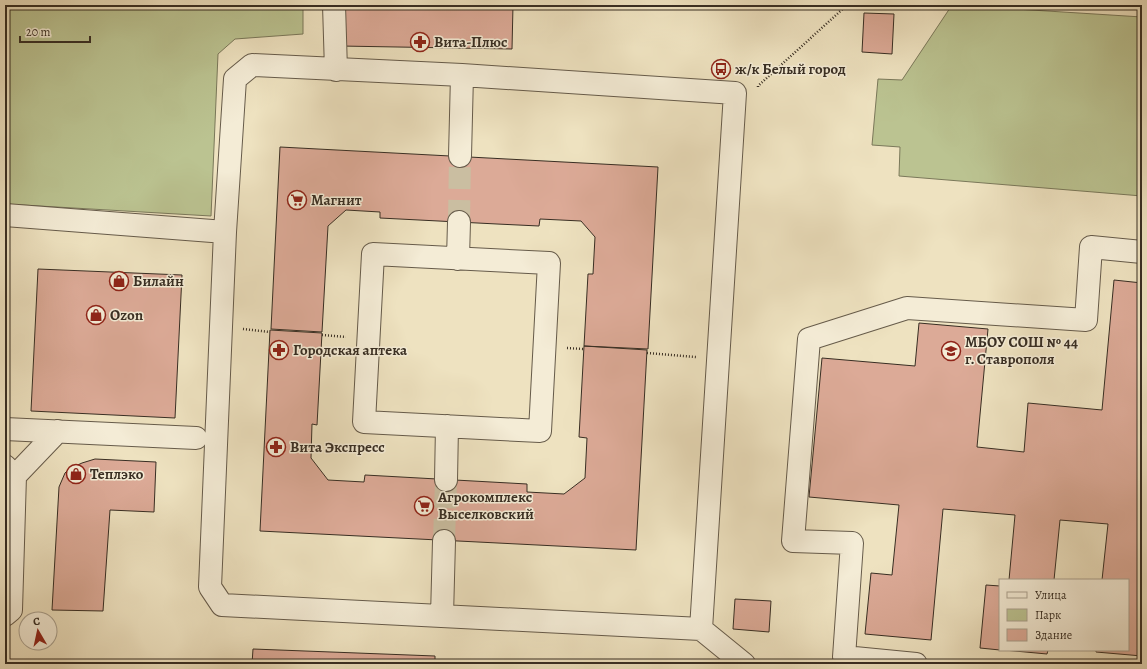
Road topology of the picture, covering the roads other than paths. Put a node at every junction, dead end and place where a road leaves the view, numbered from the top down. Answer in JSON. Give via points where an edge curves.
{"nodes":[{"id":1,"x":334,"y":5,"type":"edge"},
{"id":2,"x":336,"y":70,"type":"junction"},
{"id":3,"x":462,"y":75,"type":"junction"},
{"id":4,"x":460,"y":156,"type":"tunnel mouth"},
{"id":5,"x":5,"y":215,"type":"edge"},
{"id":6,"x":459,"y":222,"type":"tunnel mouth"},
{"id":7,"x":225,"y":232,"type":"junction"},
{"id":8,"x":1142,"y":252,"type":"edge"},
{"id":9,"x":458,"y":259,"type":"junction"},
{"id":10,"x":447,"y":426,"type":"junction"},
{"id":11,"x":5,"y":429,"type":"edge"},
{"id":12,"x":58,"y":431,"type":"junction"},
{"id":13,"x":196,"y":438,"type":"dead end"},
{"id":14,"x":10,"y":471,"type":"edge"},
{"id":15,"x":446,"y":480,"type":"tunnel mouth"},
{"id":16,"x":444,"y":541,"type":"tunnel mouth"},
{"id":17,"x":5,"y":615,"type":"edge"},
{"id":18,"x":442,"y":616,"type":"junction"},
{"id":19,"x":702,"y":629,"type":"junction"},
{"id":20,"x":744,"y":664,"type":"edge"},
{"id":21,"x":916,"y":664,"type":"edge"}],
"edges":[{"from":1,"to":2,"type":"lane"},
{"from":2,"to":3,"type":"lane"},
{"from":2,"to":7,"type":"lane","via":[[252,65],[235,79]]},
{"from":3,"to":4,"type":"lane"},
{"from":3,"to":19,"type":"lane","via":[[735,93]]},
{"from":5,"to":7,"type":"lane"},
{"from":6,"to":9,"type":"lane"},
{"from":7,"to":18,"type":"lane","via":[[210,588],[222,605]]},
{"from":8,"to":21,"type":"lane","via":[[1091,247],[1086,320],[907,308],[810,339],[793,541],[852,544],[844,657]]},
{"from":9,"to":10,"type":"lane","via":[[373,254],[364,422]]},
{"from":9,"to":10,"type":"lane","via":[[549,263],[540,431]]},
{"from":10,"to":15,"type":"lane"},
{"from":11,"to":12,"type":"lane"},
{"from":12,"to":13,"type":"lane"},
{"from":12,"to":14,"type":"lane"},
{"from":14,"to":17,"type":"lane","via":[[11,610]]},
{"from":16,"to":18,"type":"lane"},
{"from":18,"to":19,"type":"lane"},
{"from":19,"to":20,"type":"lane"}]}
